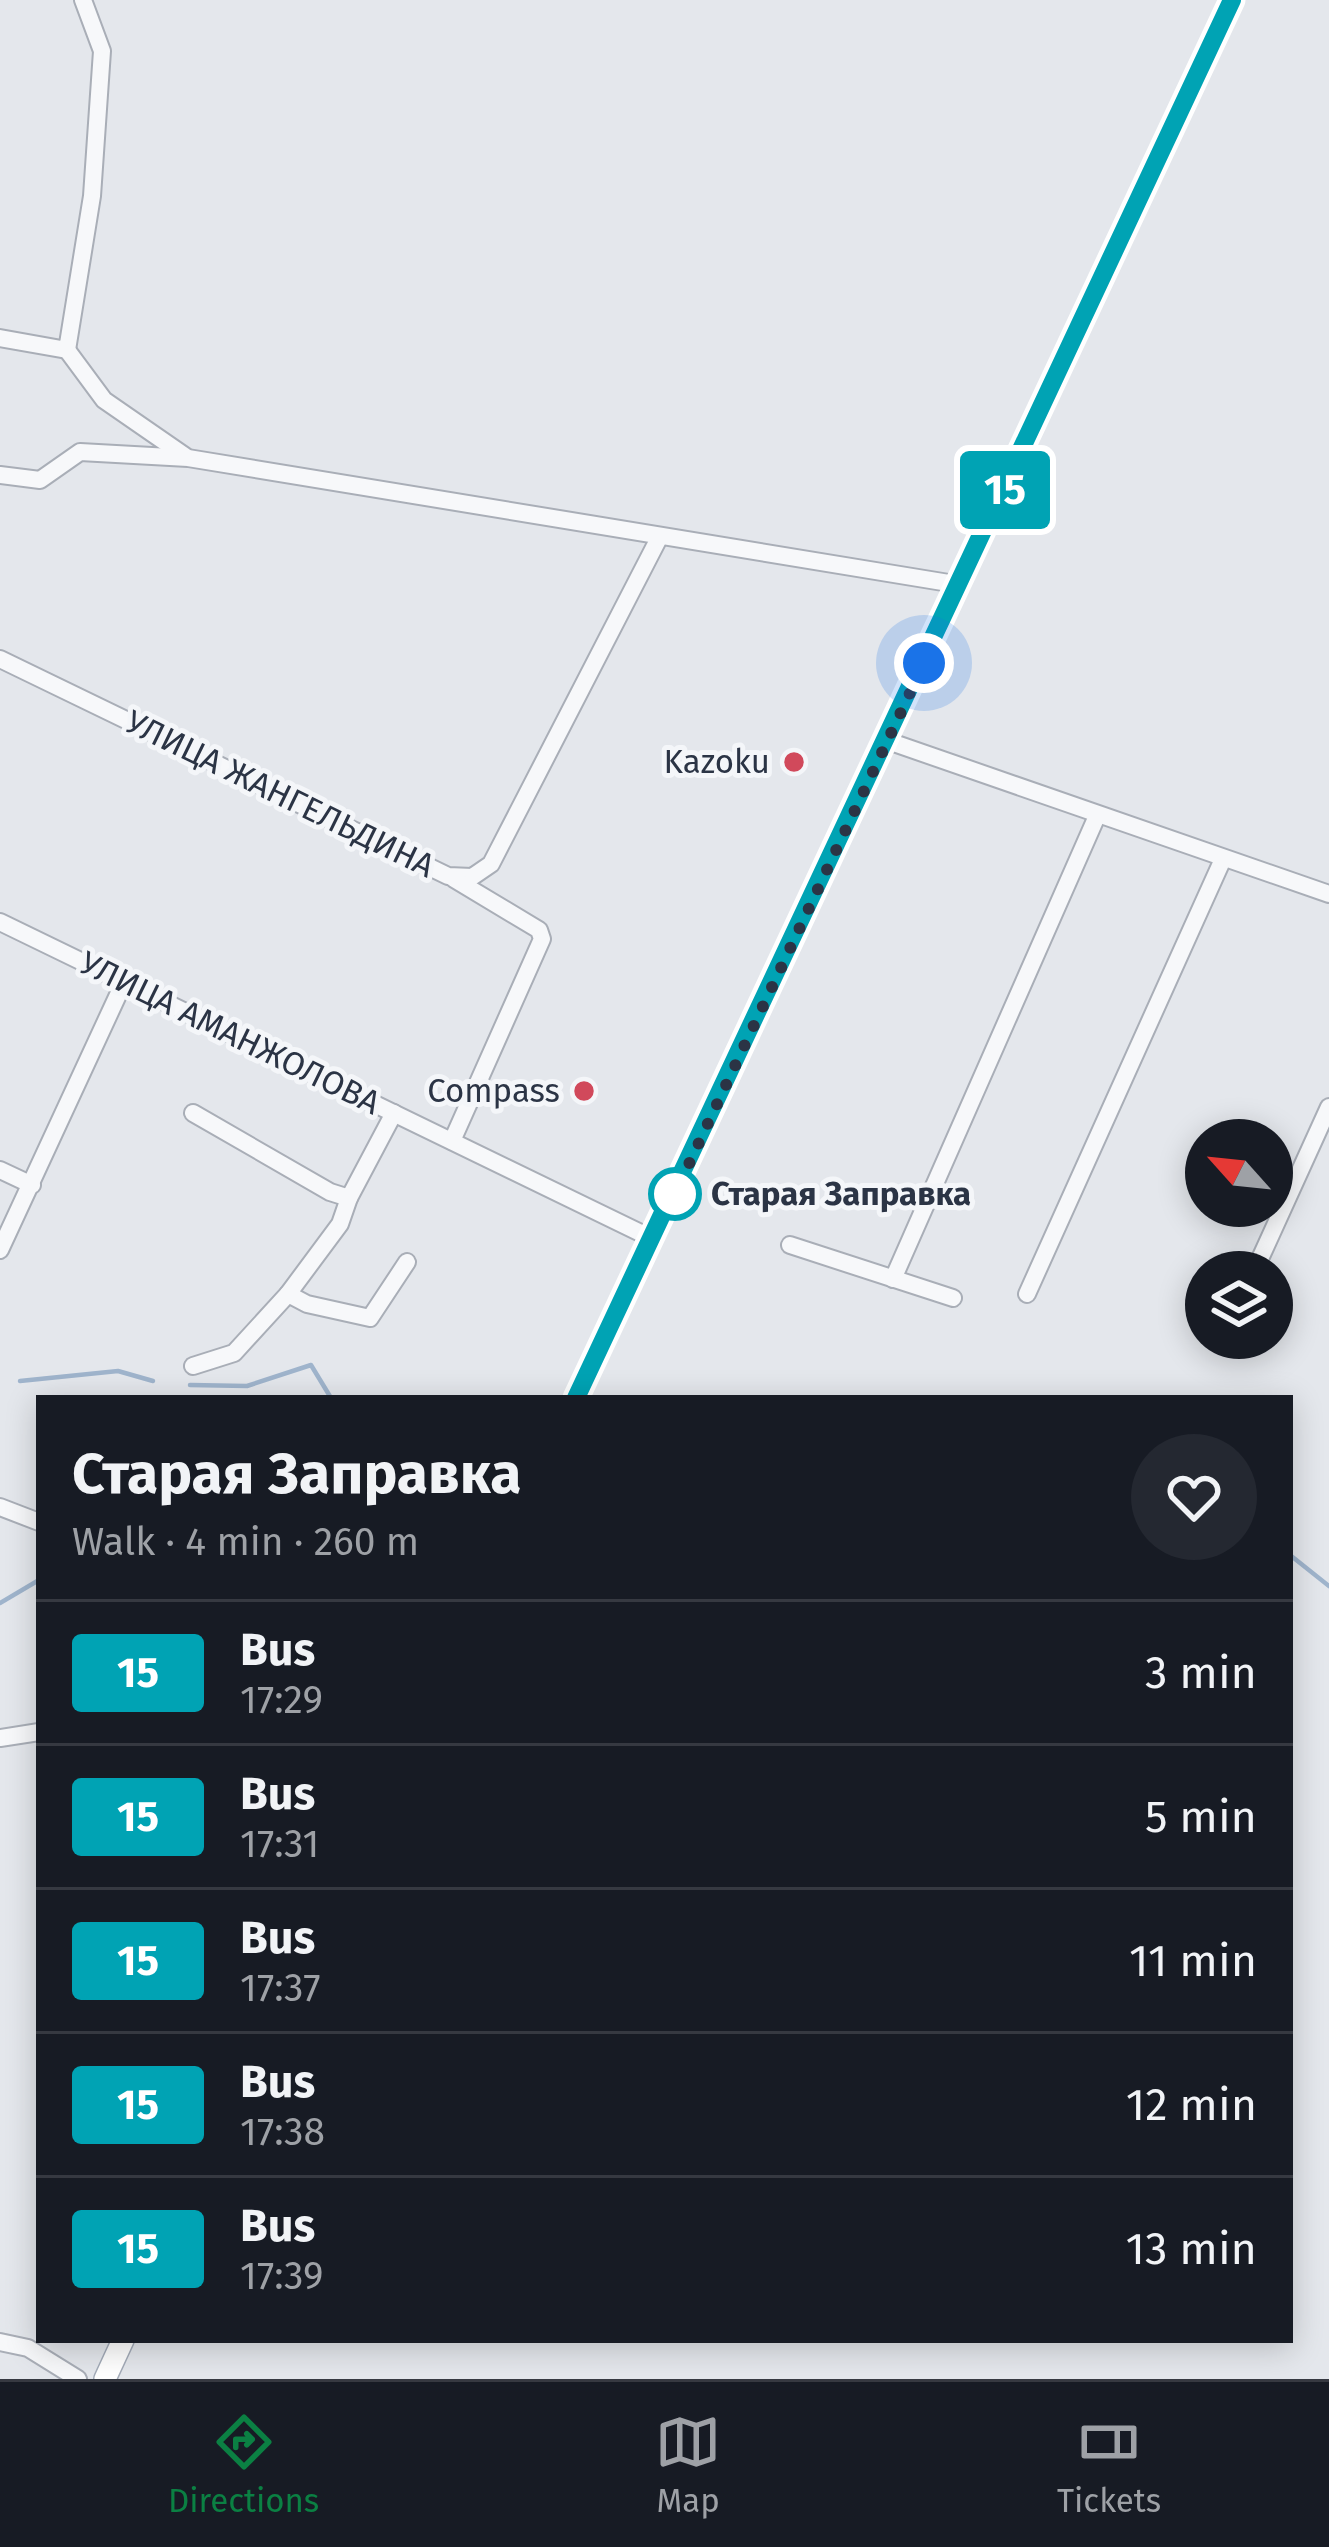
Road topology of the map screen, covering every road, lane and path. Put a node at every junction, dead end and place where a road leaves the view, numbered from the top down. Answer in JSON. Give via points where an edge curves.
{"nodes":[{"id":1,"x":83,"y":0,"type":"edge"},
{"id":2,"x":1232,"y":0,"type":"edge"},
{"id":3,"x":0,"y":338,"type":"edge"},
{"id":4,"x":67,"y":350,"type":"junction"},
{"id":5,"x":188,"y":458,"type":"junction"},
{"id":6,"x":0,"y":475,"type":"edge"},
{"id":7,"x":658,"y":540,"type":"junction"},
{"id":8,"x":961,"y":585,"type":"junction"},
{"id":9,"x":0,"y":658,"type":"edge"},
{"id":10,"x":888,"y":741,"type":"junction"},
{"id":11,"x":1097,"y":816,"type":"junction"},
{"id":12,"x":1222,"y":859,"type":"junction"},
{"id":13,"x":448,"y":876,"type":"junction"},
{"id":14,"x":1329,"y":894,"type":"edge"},
{"id":15,"x":0,"y":922,"type":"edge"},
{"id":16,"x":124,"y":982,"type":"junction"},
{"id":17,"x":1329,"y":1107,"type":"edge"},
{"id":18,"x":193,"y":1113,"type":"dead end"},
{"id":19,"x":394,"y":1113,"type":"junction"},
{"id":20,"x":452,"y":1141,"type":"junction"},
{"id":21,"x":0,"y":1170,"type":"edge"},
{"id":22,"x":32,"y":1185,"type":"junction"},
{"id":23,"x":349,"y":1198,"type":"junction"},
{"id":24,"x":653,"y":1239,"type":"junction"},
{"id":25,"x":790,"y":1245,"type":"dead end"},
{"id":26,"x":0,"y":1250,"type":"edge"},
{"id":27,"x":1264,"y":1251,"type":"edge"},
{"id":28,"x":406,"y":1262,"type":"dead end"},
{"id":29,"x":893,"y":1279,"type":"junction"},
{"id":30,"x":288,"y":1294,"type":"junction"},
{"id":31,"x":1027,"y":1294,"type":"dead end"},
{"id":32,"x":953,"y":1298,"type":"dead end"},
{"id":33,"x":193,"y":1366,"type":"dead end"},
{"id":34,"x":577,"y":1395,"type":"edge"},
{"id":35,"x":0,"y":1507,"type":"edge"},
{"id":36,"x":36,"y":1521,"type":"edge"},
{"id":37,"x":36,"y":1732,"type":"edge"},
{"id":38,"x":0,"y":1738,"type":"edge"},
{"id":39,"x":0,"y":2342,"type":"edge"},
{"id":40,"x":122,"y":2343,"type":"edge"},
{"id":41,"x":78,"y":2379,"type":"edge"},
{"id":42,"x":105,"y":2379,"type":"edge"}],
"edges":[{"from":1,"to":4,"type":"street","via":[[102,51],[92,196]]},
{"from":2,"to":8,"type":"main road"},
{"from":3,"to":4,"type":"street"},
{"from":4,"to":5,"type":"street","via":[[104,400]]},
{"from":5,"to":6,"type":"street","via":[[80,452],[40,480]]},
{"from":5,"to":7,"type":"street"},
{"from":7,"to":8,"type":"street"},
{"from":7,"to":13,"type":"street","name":"УЛИЦА ЖАНГЕЛЬДИНА","via":[[491,863],[472,877]]},
{"from":8,"to":10,"type":"main road"},
{"from":9,"to":13,"type":"street","name":"УЛИЦА ЖАНГЕЛЬДИНА"},
{"from":10,"to":11,"type":"street"},
{"from":10,"to":24,"type":"main road"},
{"from":11,"to":12,"type":"street"},
{"from":11,"to":29,"type":"street"},
{"from":12,"to":14,"type":"street"},
{"from":12,"to":31,"type":"street"},
{"from":13,"to":20,"type":"street","via":[[542,939]]},
{"from":15,"to":16,"type":"street","name":"УЛИЦА АМАНЖОЛОВА"},
{"from":16,"to":19,"type":"street","name":"УЛИЦА АМАНЖОЛОВА"},
{"from":16,"to":22,"type":"street"},
{"from":17,"to":27,"type":"street"},
{"from":18,"to":23,"type":"street"},
{"from":19,"to":20,"type":"street","name":"УЛИЦА АМАНЖОЛОВА"},
{"from":19,"to":23,"type":"street"},
{"from":20,"to":24,"type":"street","name":"УЛИЦА АМАНЖОЛОВА"},
{"from":21,"to":22,"type":"street"},
{"from":22,"to":26,"type":"street"},
{"from":23,"to":30,"type":"street","via":[[340,1224]]},
{"from":24,"to":34,"type":"main road"},
{"from":25,"to":29,"type":"street"},
{"from":28,"to":30,"type":"street","via":[[370,1318]]},
{"from":29,"to":32,"type":"street"},
{"from":30,"to":33,"type":"street","via":[[243,1346]]},
{"from":35,"to":36,"type":"street"},
{"from":37,"to":38,"type":"street"},
{"from":39,"to":41,"type":"street","via":[[28,2348]]},
{"from":40,"to":42,"type":"main road"}]}
